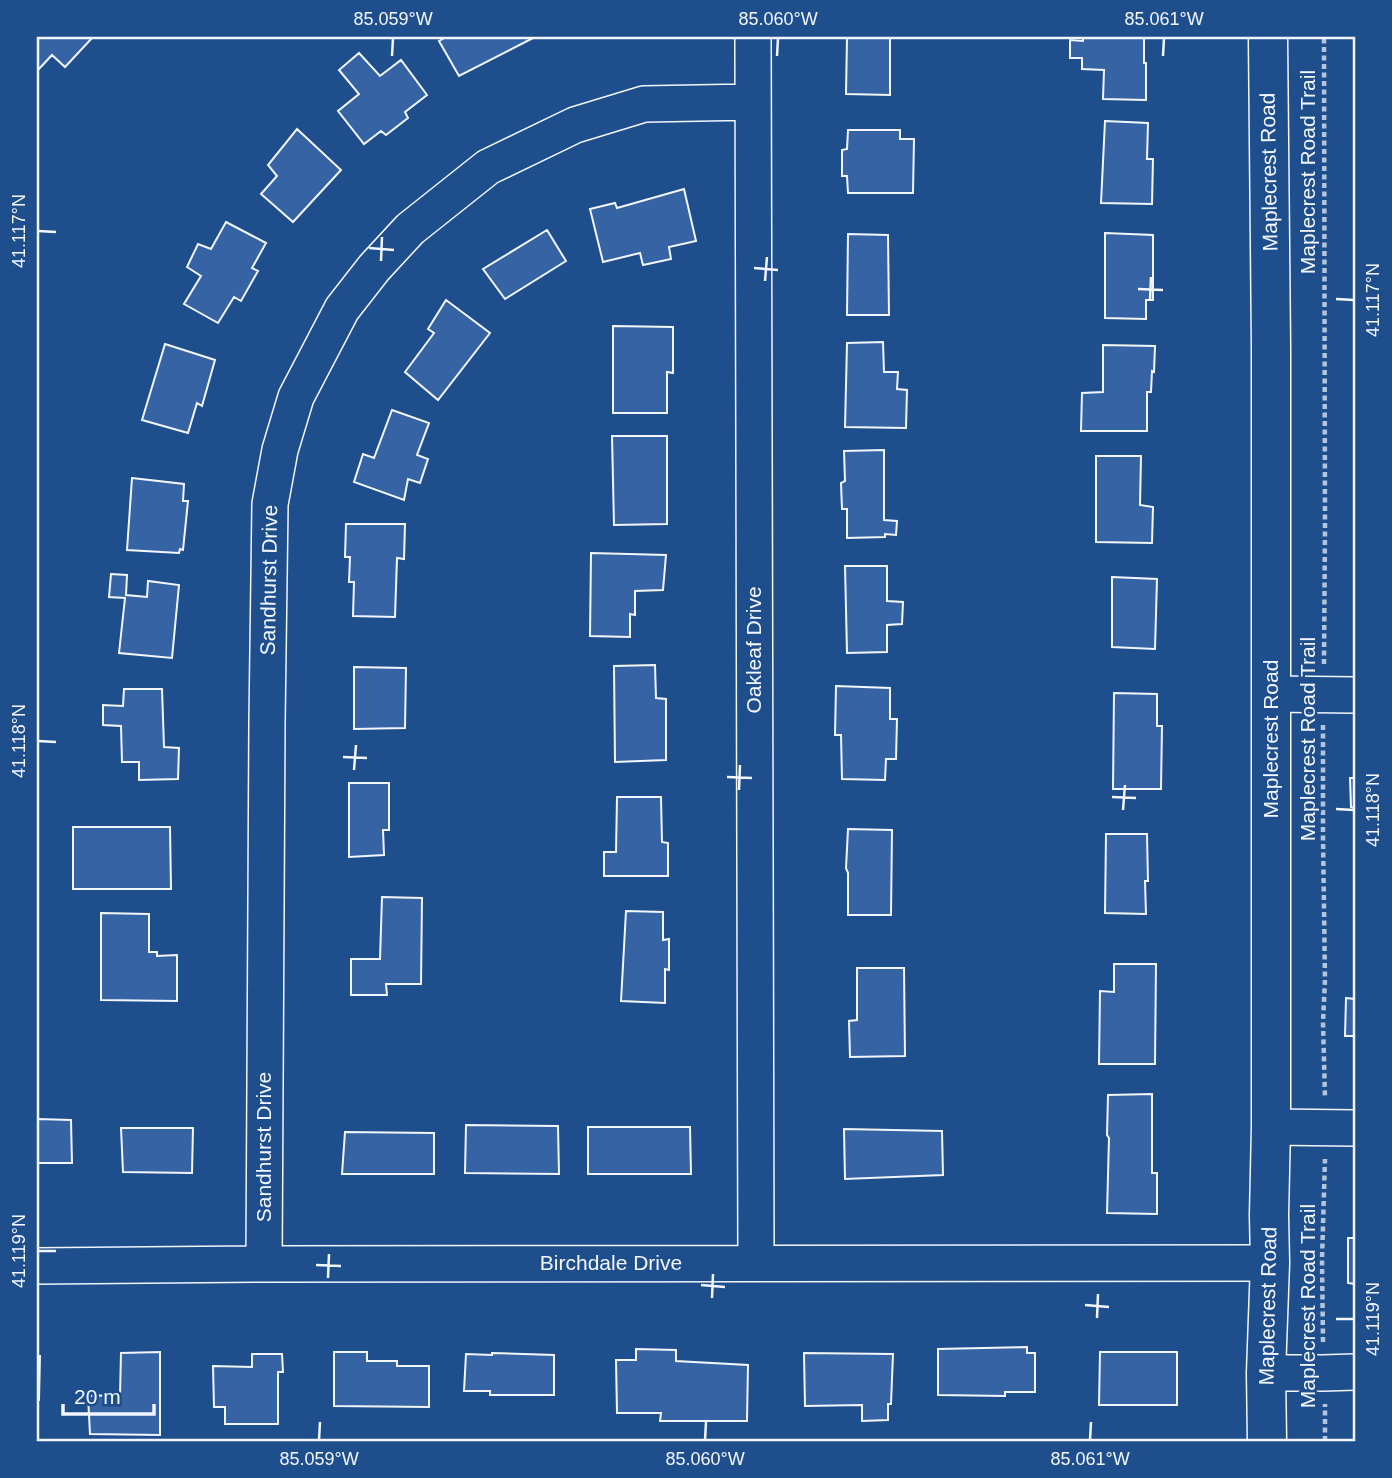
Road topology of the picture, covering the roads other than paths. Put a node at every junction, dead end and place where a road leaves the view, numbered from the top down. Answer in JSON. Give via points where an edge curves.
{"nodes":[{"id":1,"x":753,"y":37,"type":"edge"},
{"id":2,"x":1268,"y":37,"type":"edge"},
{"id":3,"x":752,"y":102,"type":"junction"},
{"id":4,"x":1270,"y":694,"type":"junction"},
{"id":5,"x":1339,"y":695,"type":"edge"},
{"id":6,"x":1271,"y":1126,"type":"junction"},
{"id":7,"x":1340,"y":1128,"type":"edge"},
{"id":8,"x":756,"y":1263,"type":"junction"},
{"id":9,"x":1270,"y":1263,"type":"junction"},
{"id":10,"x":264,"y":1264,"type":"junction"},
{"id":11,"x":37,"y":1266,"type":"edge"},
{"id":12,"x":1266,"y":1373,"type":"junction"},
{"id":13,"x":1339,"y":1373,"type":"edge"},
{"id":14,"x":1267,"y":1441,"type":"edge"}],
"edges":[{"from":1,"to":3,"type":"street","name":"Oakleaf Drive"},
{"from":2,"to":4,"type":"main road","name":"Maplecrest Road"},
{"from":3,"to":8,"type":"street","name":"Oakleaf Drive"},
{"from":3,"to":10,"type":"street","name":"Sandhurst Drive","via":[[644,104],[575,125],[488,167],[410,229],[374,268],[342,309],[296,397],[270,504]]},
{"from":4,"to":5,"type":"street"},
{"from":4,"to":6,"type":"main road","name":"Maplecrest Road"},
{"from":6,"to":7,"type":"street"},
{"from":6,"to":9,"type":"main road","name":"Maplecrest Road"},
{"from":8,"to":9,"type":"street","name":"Birchdale Drive"},
{"from":8,"to":10,"type":"street","name":"Birchdale Drive"},
{"from":9,"to":12,"type":"main road","name":"Maplecrest Road"},
{"from":10,"to":11,"type":"street","name":"Birchdale Drive"},
{"from":12,"to":13,"type":"street"},
{"from":12,"to":14,"type":"main road","name":"Maplecrest Road"}]}
